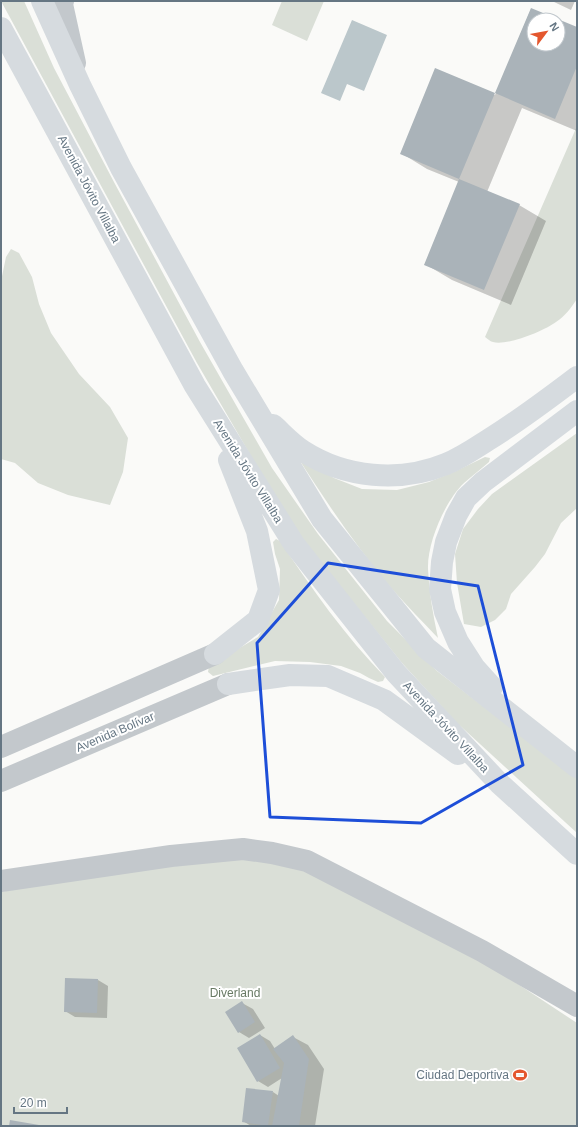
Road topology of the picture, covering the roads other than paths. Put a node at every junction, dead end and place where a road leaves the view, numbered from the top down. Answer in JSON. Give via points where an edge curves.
{"nodes":[{"id":1,"x":42,"y":1,"type":"edge"},
{"id":2,"x":63,"y":1,"type":"edge"},
{"id":3,"x":1,"y":28,"type":"edge"},
{"id":4,"x":80,"y":85,"type":"junction"},
{"id":5,"x":577,"y":377,"type":"edge"},
{"id":6,"x":195,"y":386,"type":"junction"},
{"id":7,"x":256,"y":410,"type":"junction"},
{"id":8,"x":577,"y":411,"type":"edge"},
{"id":9,"x":215,"y":654,"type":"joint"},
{"id":10,"x":228,"y":684,"type":"joint"},
{"id":11,"x":537,"y":735,"type":"junction"},
{"id":12,"x":1,"y":747,"type":"edge"},
{"id":13,"x":577,"y":766,"type":"edge"},
{"id":14,"x":1,"y":781,"type":"edge"},
{"id":15,"x":499,"y":783,"type":"junction"},
{"id":16,"x":577,"y":854,"type":"edge"},
{"id":17,"x":1,"y":882,"type":"edge"},
{"id":18,"x":577,"y":1006,"type":"edge"}],
"edges":[{"from":1,"to":4,"type":"main road"},
{"from":2,"to":4,"type":"street"},
{"from":3,"to":6,"type":"main road","name":"Avenida Jóvito Villalba"},
{"from":4,"to":7,"type":"main road","via":[[121,168]]},
{"from":5,"to":7,"type":"main road","via":[[510,426],[463,456],[425,471],[401,475],[376,476],[351,472],[324,463],[302,451]]},
{"from":6,"to":9,"type":"main road","via":[[236,475],[257,531],[268,590],[258,620]]},
{"from":6,"to":15,"type":"main road","name":"Avenida Jóvito Villalba","via":[[294,544],[396,673]]},
{"from":7,"to":11,"type":"main road","via":[[322,519],[426,648]]},
{"from":8,"to":11,"type":"main road","via":[[483,482],[466,498],[446,542],[442,562],[440,589],[445,612],[458,642],[474,667]]},
{"from":9,"to":12,"type":"street"},
{"from":10,"to":14,"type":"street","name":"Avenida Bolívar"},
{"from":10,"to":15,"type":"main road","via":[[290,675],[328,676],[384,700]]},
{"from":11,"to":13,"type":"main road"},
{"from":15,"to":16,"type":"main road","name":"Avenida Jóvito Villalba"},
{"from":17,"to":18,"type":"street","via":[[171,856],[243,849],[272,853],[307,861],[482,951]]}]}
